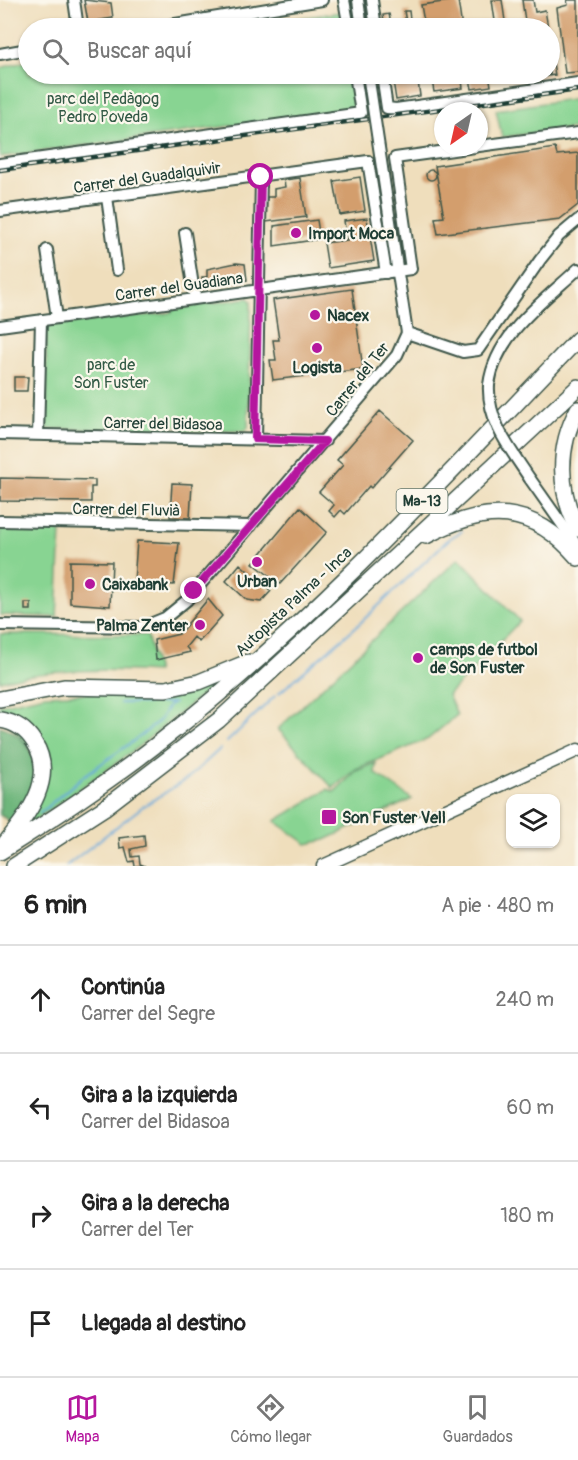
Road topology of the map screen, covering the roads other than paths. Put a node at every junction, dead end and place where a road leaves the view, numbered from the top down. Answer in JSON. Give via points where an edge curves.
{"nodes":[{"id":1,"x":74,"y":0,"type":"edge"},
{"id":2,"x":322,"y":0,"type":"edge"},
{"id":3,"x":344,"y":0,"type":"edge"},
{"id":4,"x":358,"y":0,"type":"edge"},
{"id":5,"x":372,"y":0,"type":"edge"},
{"id":6,"x":77,"y":18,"type":"edge"},
{"id":7,"x":212,"y":18,"type":"edge"},
{"id":8,"x":347,"y":18,"type":"edge"},
{"id":9,"x":361,"y":18,"type":"edge"},
{"id":10,"x":375,"y":18,"type":"edge"},
{"id":11,"x":18,"y":51,"type":"edge"},
{"id":12,"x":0,"y":54,"type":"edge"},
{"id":13,"x":578,"y":83,"type":"edge"},
{"id":14,"x":356,"y":84,"type":"edge"},
{"id":15,"x":369,"y":84,"type":"edge"},
{"id":16,"x":383,"y":84,"type":"edge"},
{"id":17,"x":578,"y":133,"type":"edge"},
{"id":18,"x":488,"y":145,"type":"edge"},
{"id":19,"x":434,"y":153,"type":"edge"},
{"id":20,"x":368,"y":161,"type":"joint"},
{"id":21,"x":0,"y":164,"type":"edge"},
{"id":22,"x":261,"y":177,"type":"junction"},
{"id":23,"x":107,"y":197,"type":"junction"},
{"id":24,"x":0,"y":211,"type":"edge"},
{"id":25,"x":578,"y":220,"type":"edge"},
{"id":26,"x":185,"y":233,"type":"dead end"},
{"id":27,"x":47,"y":250,"type":"dead end"},
{"id":28,"x":578,"y":268,"type":"edge"},
{"id":29,"x":117,"y":270,"type":"dead end"},
{"id":30,"x":391,"y":272,"type":"junction"},
{"id":31,"x":258,"y":290,"type":"junction"},
{"id":32,"x":195,"y":299,"type":"junction"},
{"id":33,"x":57,"y":318,"type":"junction"},
{"id":34,"x":41,"y":320,"type":"junction"},
{"id":35,"x":0,"y":326,"type":"edge"},
{"id":36,"x":407,"y":333,"type":"junction"},
{"id":37,"x":578,"y":339,"type":"edge"},
{"id":38,"x":578,"y":387,"type":"edge"},
{"id":39,"x":578,"y":409,"type":"edge"},
{"id":40,"x":0,"y":434,"type":"edge"},
{"id":41,"x":38,"y":435,"type":"junction"},
{"id":42,"x":255,"y":439,"type":"junction"},
{"id":43,"x":325,"y":441,"type":"junction"},
{"id":44,"x":0,"y":521,"type":"edge"},
{"id":45,"x":251,"y":526,"type":"junction"},
{"id":46,"x":578,"y":529,"type":"edge"},
{"id":47,"x":407,"y":546,"type":"junction"},
{"id":48,"x":578,"y":550,"type":"edge"},
{"id":49,"x":0,"y":625,"type":"edge"},
{"id":50,"x":259,"y":657,"type":"junction"},
{"id":51,"x":0,"y":699,"type":"edge"},
{"id":52,"x":0,"y":720,"type":"edge"},
{"id":53,"x":578,"y":750,"type":"edge"},
{"id":54,"x":0,"y":851,"type":"edge"},
{"id":55,"x":14,"y":866,"type":"edge"},
{"id":56,"x":323,"y":866,"type":"edge"}],
"edges":[{"from":1,"to":6,"type":"street"},
{"from":2,"to":7,"type":"street"},
{"from":3,"to":8,"type":"street"},
{"from":4,"to":9,"type":"street"},
{"from":5,"to":10,"type":"street"},
{"from":11,"to":12,"type":"street"},
{"from":13,"to":16,"type":"street","via":[[396,109],[387,108]]},
{"from":14,"to":21,"type":"street","via":[[361,114]]},
{"from":15,"to":30,"type":"street","name":"Carrer del Ter","bridge":true,"via":[[390,221]]},
{"from":17,"to":18,"type":"street"},
{"from":19,"to":30,"type":"street","name":"Carrer del Guadiana","via":[[395,158],[411,269]]},
{"from":20,"to":22,"type":"street","name":"Carrer del Guadalquivir"},
{"from":20,"to":30,"type":"street","name":"Carrer del Ter"},
{"from":22,"to":23,"type":"street","name":"Carrer del Guadalquivir"},
{"from":22,"to":31,"type":"street"},
{"from":23,"to":24,"type":"street","name":"Carrer del Guadalquivir"},
{"from":23,"to":29,"type":"street"},
{"from":25,"to":36,"type":"street","via":[[540,260],[478,351],[463,352]]},
{"from":26,"to":32,"type":"street"},
{"from":27,"to":33,"type":"street"},
{"from":28,"to":48,"type":"street","bridge":true,"via":[[507,339],[489,385],[497,425]]},
{"from":30,"to":31,"type":"street","name":"Carrer del Guadiana"},
{"from":30,"to":36,"type":"street","name":"Carrer del Ter"},
{"from":31,"to":32,"type":"street","name":"Carrer del Guadiana"},
{"from":31,"to":42,"type":"street"},
{"from":32,"to":33,"type":"street","name":"Carrer del Guadiana"},
{"from":33,"to":34,"type":"street","name":"Carrer del Guadiana"},
{"from":34,"to":35,"type":"street","name":"Carrer del Guadiana"},
{"from":34,"to":41,"type":"street"},
{"from":36,"to":43,"type":"street","name":"Carrer del Ter","via":[[391,364]]},
{"from":37,"to":50,"type":"highway","name":"Autopista Palma - Inca","number":"Ma-13","via":[[390,533]]},
{"from":38,"to":47,"type":"highway","number":"Ma-13"},
{"from":39,"to":46,"type":"highway","via":[[565,442],[562,471],[568,506]]},
{"from":40,"to":41,"type":"street","name":"Carrer del Bidasoa"},
{"from":41,"to":42,"type":"street","name":"Carrer del Bidasoa"},
{"from":42,"to":43,"type":"street","name":"Carrer del Bidasoa"},
{"from":43,"to":45,"type":"street","name":"Carrer del Ter"},
{"from":44,"to":45,"type":"street","name":"Carrer del Fluvià"},
{"from":45,"to":49,"type":"street","name":"Carrer del Ter","via":[[187,600],[158,621],[142,627],[111,628]]},
{"from":47,"to":48,"type":"highway","via":[[463,519],[507,514],[530,519]]},
{"from":47,"to":55,"type":"highway","number":"Ma-13","via":[[247,696],[191,743],[104,808]]},
{"from":50,"to":51,"type":"highway","via":[[199,682],[173,688],[64,687]]},
{"from":50,"to":54,"type":"highway","name":"Autopista Palma - Inca","number":"Ma-13","via":[[118,774]]},
{"from":52,"to":54,"type":"highway","via":[[15,724],[31,737],[42,766],[32,807]]},
{"from":53,"to":56,"type":"main road"}]}
